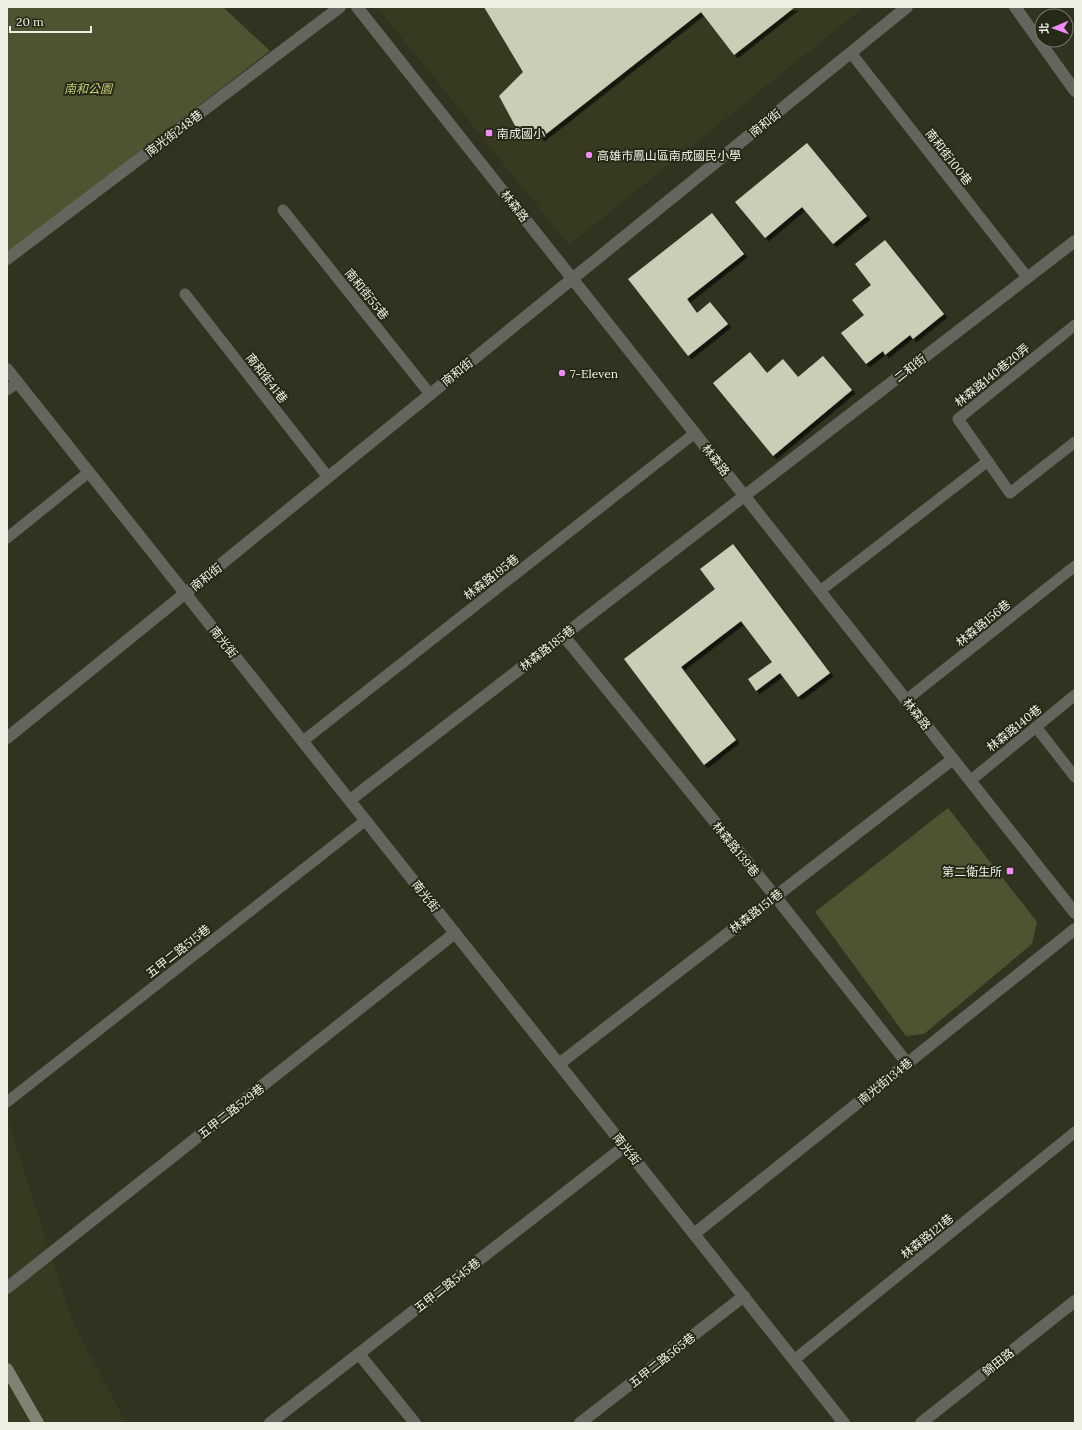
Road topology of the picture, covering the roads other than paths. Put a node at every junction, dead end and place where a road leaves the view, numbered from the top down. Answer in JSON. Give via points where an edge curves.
{"nodes":[{"id":1,"x":340,"y":7,"type":"edge"},
{"id":2,"x":357,"y":7,"type":"edge"},
{"id":3,"x":907,"y":7,"type":"edge"},
{"id":4,"x":1014,"y":7,"type":"edge"},
{"id":5,"x":850,"y":53,"type":"junction"},
{"id":6,"x":1075,"y":91,"type":"edge"},
{"id":7,"x":283,"y":210,"type":"dead end"},
{"id":8,"x":1075,"y":241,"type":"edge"},
{"id":9,"x":7,"y":259,"type":"edge"},
{"id":10,"x":1028,"y":277,"type":"junction"},
{"id":11,"x":573,"y":278,"type":"junction"},
{"id":12,"x":185,"y":294,"type":"dead end"},
{"id":13,"x":1075,"y":325,"type":"edge"},
{"id":14,"x":7,"y":368,"type":"edge"},
{"id":15,"x":18,"y":382,"type":"junction"},
{"id":16,"x":7,"y":390,"type":"edge"},
{"id":17,"x":430,"y":394,"type":"junction"},
{"id":18,"x":695,"y":433,"type":"junction"},
{"id":19,"x":1075,"y":442,"type":"edge"},
{"id":20,"x":988,"y":461,"type":"junction"},
{"id":21,"x":90,"y":472,"type":"junction"},
{"id":22,"x":328,"y":477,"type":"junction"},
{"id":23,"x":744,"y":496,"type":"junction"},
{"id":24,"x":7,"y":538,"type":"edge"},
{"id":25,"x":1075,"y":566,"type":"edge"},
{"id":26,"x":820,"y":590,"type":"junction"},
{"id":27,"x":185,"y":593,"type":"junction"},
{"id":28,"x":563,"y":635,"type":"junction"},
{"id":29,"x":1075,"y":696,"type":"edge"},
{"id":30,"x":906,"y":700,"type":"junction"},
{"id":31,"x":1036,"y":728,"type":"junction"},
{"id":32,"x":7,"y":738,"type":"edge"},
{"id":33,"x":303,"y":741,"type":"junction"},
{"id":34,"x":952,"y":759,"type":"junction"},
{"id":35,"x":1075,"y":777,"type":"edge"},
{"id":36,"x":970,"y":781,"type":"junction"},
{"id":37,"x":350,"y":800,"type":"junction"},
{"id":38,"x":366,"y":820,"type":"junction"},
{"id":39,"x":775,"y":896,"type":"junction"},
{"id":40,"x":1075,"y":913,"type":"edge"},
{"id":41,"x":1075,"y":929,"type":"edge"},
{"id":42,"x":455,"y":933,"type":"junction"},
{"id":43,"x":559,"y":1064,"type":"junction"},
{"id":44,"x":907,"y":1064,"type":"junction"},
{"id":45,"x":7,"y":1102,"type":"edge"},
{"id":46,"x":1075,"y":1132,"type":"edge"},
{"id":47,"x":625,"y":1146,"type":"junction"},
{"id":48,"x":694,"y":1234,"type":"junction"},
{"id":49,"x":7,"y":1288,"type":"edge"},
{"id":50,"x":744,"y":1296,"type":"junction"},
{"id":51,"x":1075,"y":1301,"type":"edge"},
{"id":52,"x":359,"y":1354,"type":"junction"},
{"id":53,"x":794,"y":1360,"type":"junction"},
{"id":54,"x":7,"y":1370,"type":"edge"},
{"id":55,"x":38,"y":1423,"type":"edge"},
{"id":56,"x":270,"y":1423,"type":"edge"},
{"id":57,"x":414,"y":1423,"type":"edge"},
{"id":58,"x":580,"y":1423,"type":"edge"},
{"id":59,"x":844,"y":1423,"type":"edge"},
{"id":60,"x":921,"y":1423,"type":"edge"}],
"edges":[{"from":1,"to":9,"type":"street","name":"南光街248巷"},
{"from":2,"to":11,"type":"street","name":"林森路"},
{"from":3,"to":5,"type":"street","name":"南和街"},
{"from":4,"to":6,"type":"street"},
{"from":5,"to":10,"type":"lane","name":"南和街100巷"},
{"from":5,"to":11,"type":"street","name":"南和街"},
{"from":7,"to":17,"type":"lane","name":"南和街55巷"},
{"from":8,"to":10,"type":"street","name":"二和街"},
{"from":10,"to":23,"type":"street","name":"二和街"},
{"from":11,"to":17,"type":"street","name":"南和街"},
{"from":11,"to":18,"type":"street","name":"林森路"},
{"from":12,"to":22,"type":"lane","name":"南和街41巷"},
{"from":13,"to":20,"type":"lane","name":"林森路140巷20弄","via":[[958,419]]},
{"from":14,"to":15,"type":"street","name":"南光街"},
{"from":15,"to":16,"type":"lane"},
{"from":15,"to":21,"type":"street","name":"南光街"},
{"from":17,"to":22,"type":"street","name":"南和街"},
{"from":18,"to":23,"type":"street","name":"林森路"},
{"from":18,"to":33,"type":"lane","name":"林森路195巷"},
{"from":19,"to":20,"type":"lane","name":"林森路140巷20弄","via":[[1010,493]]},
{"from":20,"to":26,"type":"lane"},
{"from":21,"to":24,"type":"lane"},
{"from":21,"to":27,"type":"street","name":"南光街"},
{"from":22,"to":27,"type":"street","name":"南和街"},
{"from":23,"to":26,"type":"street","name":"林森路"},
{"from":23,"to":28,"type":"street","name":"林森路185巷"},
{"from":25,"to":30,"type":"lane","name":"林森路156巷"},
{"from":26,"to":30,"type":"street","name":"林森路"},
{"from":27,"to":32,"type":"street","name":"南和街"},
{"from":27,"to":33,"type":"street","name":"南光街"},
{"from":28,"to":37,"type":"street","name":"林森路185巷"},
{"from":28,"to":39,"type":"street","name":"林森路139巷"},
{"from":29,"to":31,"type":"lane","name":"林森路140巷"},
{"from":30,"to":34,"type":"street","name":"林森路"},
{"from":31,"to":35,"type":"lane"},
{"from":31,"to":36,"type":"lane","name":"林森路140巷"},
{"from":33,"to":37,"type":"street","name":"南光街"},
{"from":34,"to":36,"type":"street","name":"林森路"},
{"from":34,"to":39,"type":"street","name":"林森路151巷"},
{"from":36,"to":40,"type":"street","name":"林森路"},
{"from":37,"to":38,"type":"street","name":"南光街"},
{"from":38,"to":42,"type":"street","name":"南光街"},
{"from":38,"to":45,"type":"lane","name":"五甲二路515巷"},
{"from":39,"to":43,"type":"street","name":"林森路151巷"},
{"from":39,"to":44,"type":"street","name":"林森路139巷"},
{"from":41,"to":44,"type":"street","name":"南光街134巷"},
{"from":42,"to":43,"type":"street","name":"南光街"},
{"from":42,"to":49,"type":"street","name":"五甲二路529巷"},
{"from":43,"to":47,"type":"street","name":"南光街"},
{"from":44,"to":48,"type":"street","name":"南光街134巷"},
{"from":46,"to":53,"type":"lane","name":"林森路121巷"},
{"from":47,"to":48,"type":"street","name":"南光街"},
{"from":47,"to":52,"type":"street","name":"五甲二路545巷"},
{"from":48,"to":50,"type":"street","name":"南光街"},
{"from":50,"to":53,"type":"street","name":"南光街"},
{"from":50,"to":58,"type":"street","name":"五甲二路565巷"},
{"from":51,"to":60,"type":"street","name":"錦田路"},
{"from":52,"to":56,"type":"street","name":"五甲二路545巷"},
{"from":52,"to":57,"type":"street"},
{"from":53,"to":59,"type":"street","name":"南光街"},
{"from":54,"to":55,"type":"main road"}]}
